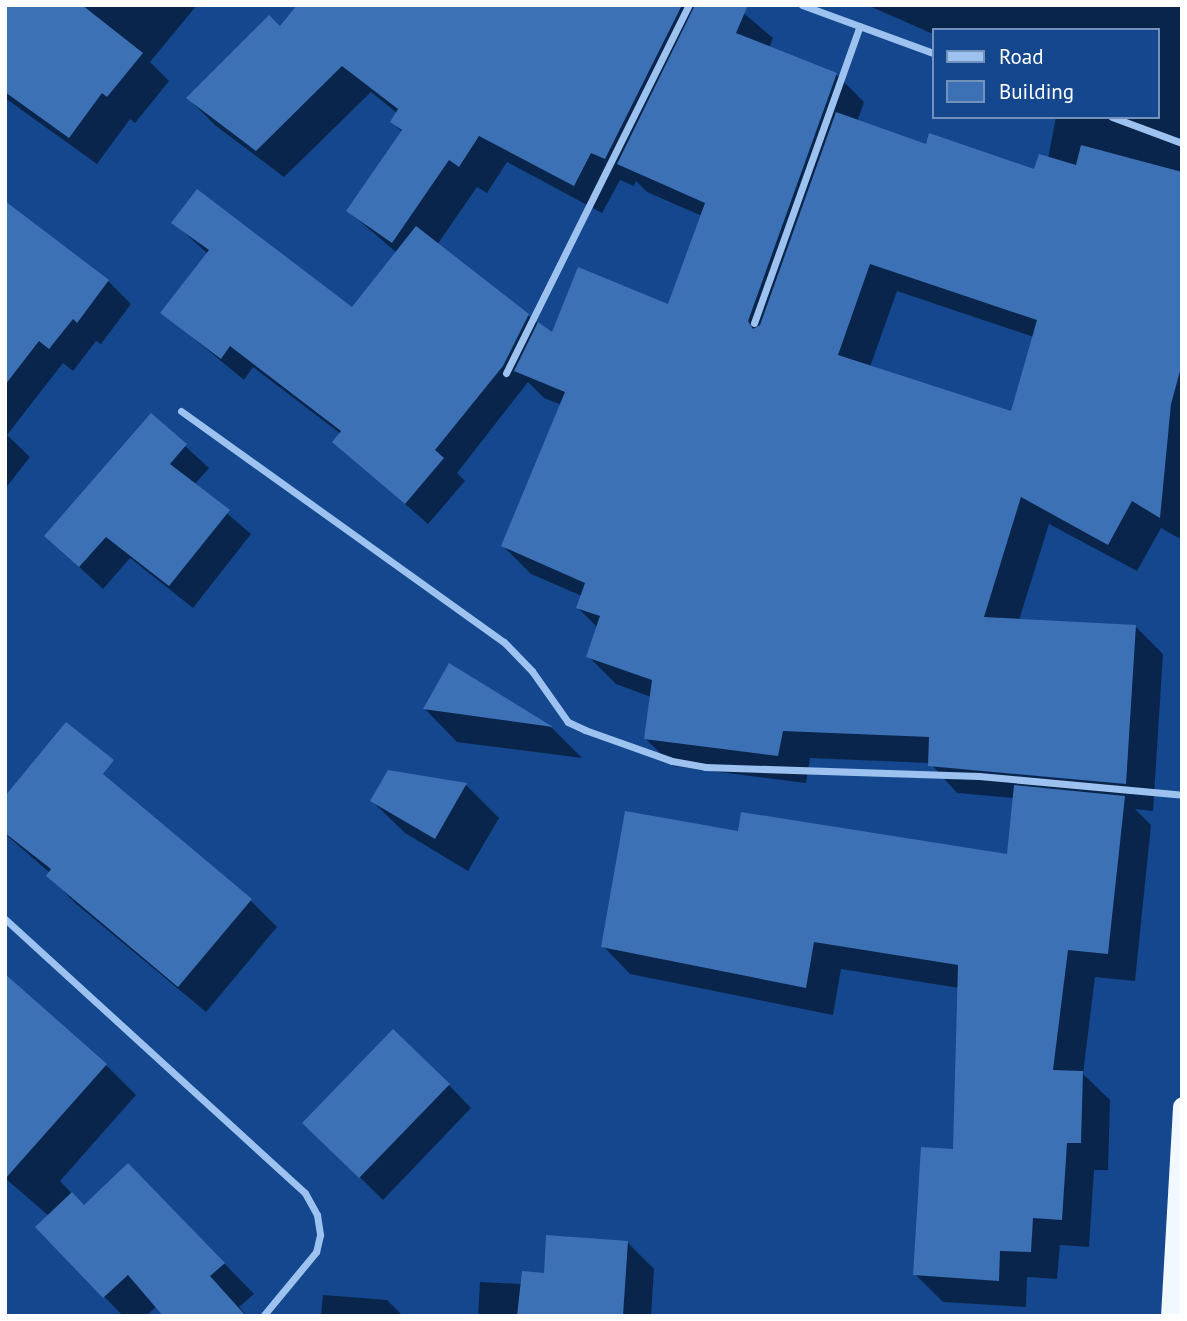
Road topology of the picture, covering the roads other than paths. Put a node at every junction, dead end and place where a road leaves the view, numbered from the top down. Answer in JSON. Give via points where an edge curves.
{"nodes":[{"id":1,"x":689,"y":5,"type":"edge"},
{"id":2,"x":802,"y":5,"type":"edge"},
{"id":3,"x":860,"y":26,"type":"junction"},
{"id":4,"x":932,"y":53,"type":"edge"},
{"id":5,"x":1117,"y":119,"type":"edge"},
{"id":6,"x":1182,"y":143,"type":"edge"},
{"id":7,"x":754,"y":323,"type":"dead end"},
{"id":8,"x":506,"y":373,"type":"dead end"},
{"id":9,"x":181,"y":411,"type":"dead end"},
{"id":10,"x":1182,"y":795,"type":"edge"},
{"id":11,"x":5,"y":919,"type":"edge"},
{"id":12,"x":1182,"y":1106,"type":"edge"},
{"id":13,"x":1169,"y":1315,"type":"edge"},
{"id":14,"x":263,"y":1316,"type":"edge"}],
"edges":[{"from":1,"to":8,"type":"street"},
{"from":2,"to":3,"type":"street"},
{"from":3,"to":4,"type":"street"},
{"from":3,"to":7,"type":"street"},
{"from":5,"to":6,"type":"street"},
{"from":9,"to":10,"type":"street","via":[[504,642],[532,671],[568,722],[585,730],[705,767],[979,775]]},
{"from":11,"to":14,"type":"street","via":[[304,1193],[317,1215],[320,1235],[316,1252]]},
{"from":12,"to":13,"type":"highway"}]}
